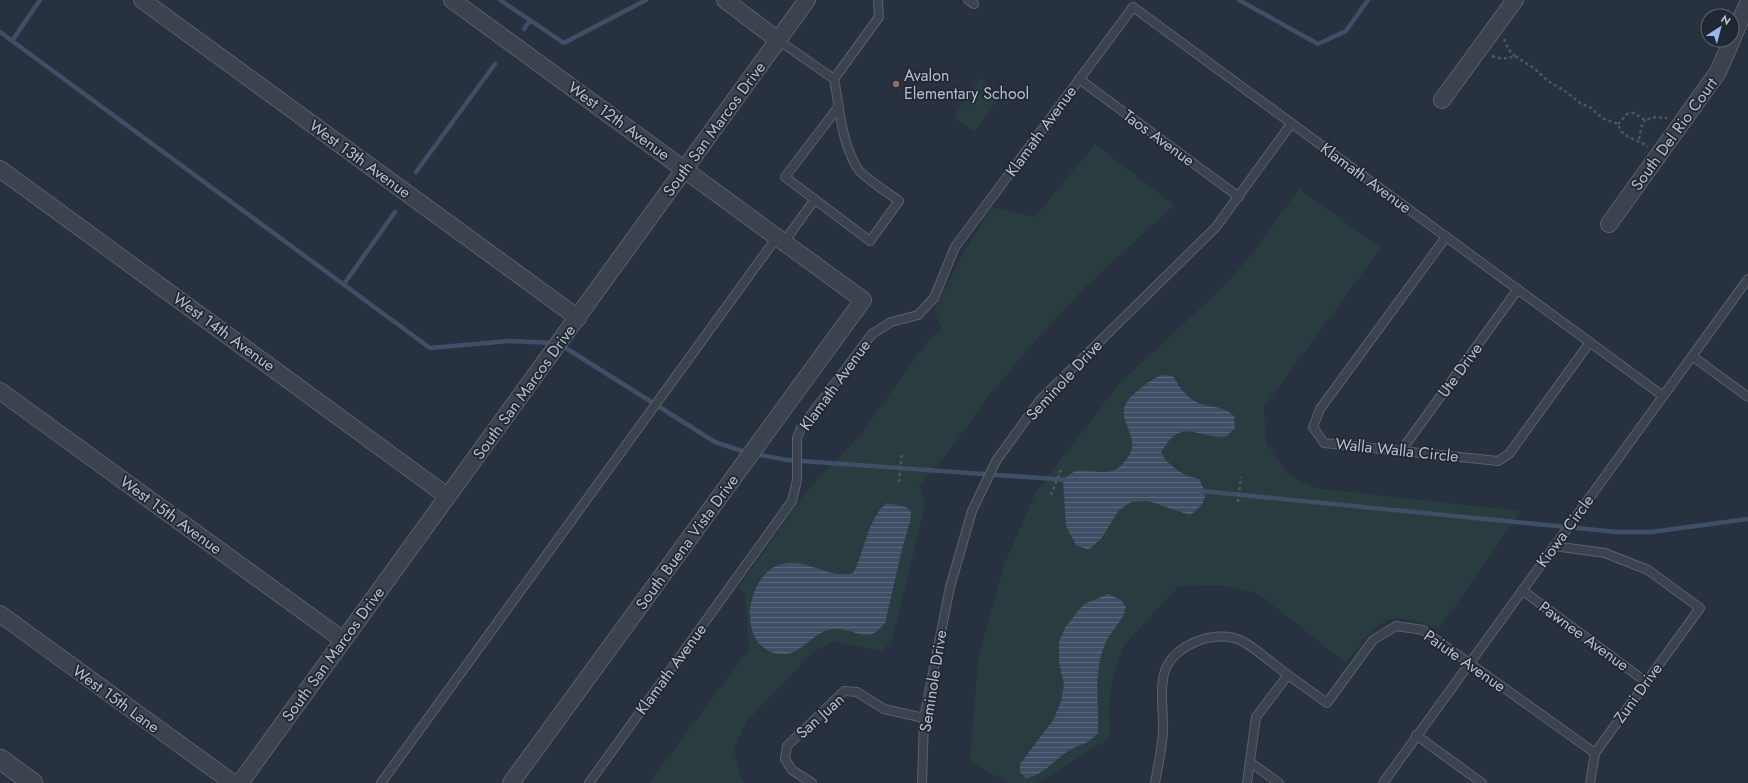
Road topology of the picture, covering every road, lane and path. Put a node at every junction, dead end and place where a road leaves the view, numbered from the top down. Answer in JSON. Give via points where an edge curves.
{"nodes":[{"id":1,"x":142,"y":0,"type":"edge"},
{"id":2,"x":452,"y":0,"type":"edge"},
{"id":3,"x":725,"y":0,"type":"edge"},
{"id":4,"x":807,"y":0,"type":"edge"},
{"id":5,"x":878,"y":0,"type":"edge"},
{"id":6,"x":1515,"y":0,"type":"edge"},
{"id":7,"x":1748,"y":4,"type":"edge"},
{"id":8,"x":1740,"y":22,"type":"edge"},
{"id":9,"x":1492,"y":31,"type":"junction"},
{"id":10,"x":778,"y":40,"type":"junction"},
{"id":11,"x":1479,"y":48,"type":"junction"},
{"id":12,"x":1728,"y":48,"type":"edge"},
{"id":13,"x":1515,"y":56,"type":"junction"},
{"id":14,"x":834,"y":79,"type":"junction"},
{"id":15,"x":1079,"y":79,"type":"junction"},
{"id":16,"x":1442,"y":100,"type":"dead end"},
{"id":17,"x":839,"y":106,"type":"junction"},
{"id":18,"x":1645,"y":120,"type":"junction"},
{"id":19,"x":1291,"y":124,"type":"junction"},
{"id":20,"x":1618,"y":124,"type":"junction"},
{"id":21,"x":1679,"y":126,"type":"junction"},
{"id":22,"x":1639,"y":139,"type":"junction"},
{"id":23,"x":1658,"y":155,"type":"junction"},
{"id":24,"x":0,"y":169,"type":"edge"},
{"id":25,"x":685,"y":169,"type":"junction"},
{"id":26,"x":1239,"y":197,"type":"junction"},
{"id":27,"x":815,"y":199,"type":"junction"},
{"id":28,"x":1609,"y":224,"type":"dead end"},
{"id":29,"x":1446,"y":237,"type":"junction"},
{"id":30,"x":781,"y":240,"type":"junction"},
{"id":31,"x":1747,"y":282,"type":"edge"},
{"id":32,"x":1518,"y":289,"type":"junction"},
{"id":33,"x":864,"y":300,"type":"joint"},
{"id":34,"x":578,"y":318,"type":"junction"},
{"id":35,"x":1590,"y":342,"type":"junction"},
{"id":36,"x":1692,"y":356,"type":"junction"},
{"id":37,"x":0,"y":391,"type":"edge"},
{"id":38,"x":1663,"y":396,"type":"junction"},
{"id":39,"x":1748,"y":397,"type":"edge"},
{"id":40,"x":1401,"y":451,"type":"junction"},
{"id":41,"x":902,"y":454,"type":"dead end"},
{"id":42,"x":1062,"y":467,"type":"dead end"},
{"id":43,"x":1241,"y":477,"type":"dead end"},
{"id":44,"x":899,"y":482,"type":"dead end"},
{"id":45,"x":1051,"y":494,"type":"dead end"},
{"id":46,"x":447,"y":496,"type":"junction"},
{"id":47,"x":1238,"y":502,"type":"dead end"},
{"id":48,"x":1554,"y":546,"type":"junction"},
{"id":49,"x":1522,"y":590,"type":"junction"},
{"id":50,"x":0,"y":614,"type":"edge"},
{"id":51,"x":343,"y":640,"type":"junction"},
{"id":52,"x":1470,"y":663,"type":"junction"},
{"id":53,"x":1288,"y":675,"type":"junction"},
{"id":54,"x":1646,"y":682,"type":"junction"},
{"id":55,"x":924,"y":718,"type":"junction"},
{"id":56,"x":1416,"y":735,"type":"junction"},
{"id":57,"x":1595,"y":753,"type":"junction"},
{"id":58,"x":0,"y":759,"type":"edge"},
{"id":59,"x":1251,"y":763,"type":"junction"},
{"id":60,"x":34,"y":783,"type":"edge"},
{"id":61,"x":233,"y":783,"type":"edge"},
{"id":62,"x":240,"y":783,"type":"edge"},
{"id":63,"x":381,"y":783,"type":"edge"},
{"id":64,"x":511,"y":783,"type":"edge"},
{"id":65,"x":589,"y":783,"type":"edge"},
{"id":66,"x":812,"y":783,"type":"edge"},
{"id":67,"x":922,"y":783,"type":"edge"},
{"id":68,"x":1155,"y":783,"type":"edge"},
{"id":69,"x":1247,"y":783,"type":"edge"},
{"id":70,"x":1279,"y":783,"type":"edge"},
{"id":71,"x":1383,"y":783,"type":"edge"},
{"id":72,"x":1482,"y":783,"type":"edge"},
{"id":73,"x":1590,"y":783,"type":"edge"}],
"edges":[{"from":1,"to":34,"type":"street","name":"West 13th Avenue"},
{"from":2,"to":25,"type":"street","name":"West 12th Avenue"},
{"from":3,"to":10,"type":"street"},
{"from":4,"to":10,"type":"street","name":"South San Marcos Drive"},
{"from":5,"to":14,"type":"lane","via":[[879,17]]},
{"from":6,"to":9,"type":"street"},
{"from":7,"to":8,"type":"street","name":"South Del Rio Court"},
{"from":9,"to":11,"type":"street"},
{"from":9,"to":13,"type":"path","via":[[1505,40]]},
{"from":10,"to":14,"type":"lane"},
{"from":10,"to":25,"type":"street","name":"South San Marcos Drive"},
{"from":11,"to":13,"type":"path","via":[[1499,58],[1508,59]]},
{"from":11,"to":16,"type":"street"},
{"from":12,"to":21,"type":"street","name":"South Del Rio Court","via":[[1718,72]]},
{"from":13,"to":20,"type":"path","via":[[1602,118]]},
{"from":14,"to":17,"type":"lane"},
{"from":15,"to":19,"type":"lane","name":"Klamath Avenue","via":[[1133,6]]},
{"from":15,"to":26,"type":"lane","name":"Taos Avenue"},
{"from":15,"to":65,"type":"lane","name":"Klamath Avenue","via":[[955,247],[934,298],[918,315],[891,322],[872,334],[802,428],[797,438],[797,480],[792,501]]},
{"from":17,"to":27,"type":"lane","via":[[785,177]]},
{"from":17,"to":27,"type":"lane","via":[[845,141],[858,170],[899,201],[870,241]]},
{"from":18,"to":20,"type":"path","via":[[1634,113],[1627,114]]},
{"from":18,"to":21,"type":"path","via":[[1656,117],[1668,118]]},
{"from":18,"to":22,"type":"path"},
{"from":19,"to":26,"type":"lane","name":"Seminole Drive"},
{"from":19,"to":29,"type":"lane","name":"Klamath Avenue"},
{"from":20,"to":22,"type":"path","via":[[1625,136]]},
{"from":21,"to":23,"type":"street","name":"South Del Rio Court"},
{"from":22,"to":23,"type":"path"},
{"from":23,"to":28,"type":"street","name":"South Del Rio Court"},
{"from":24,"to":46,"type":"street","name":"West 14th Avenue"},
{"from":25,"to":30,"type":"street","name":"West 12th Avenue"},
{"from":25,"to":34,"type":"street","name":"South San Marcos Drive"},
{"from":26,"to":55,"type":"lane","name":"Seminole Drive","via":[[1216,227],[1040,400],[996,461],[972,511],[950,587]]},
{"from":27,"to":30,"type":"lane"},
{"from":29,"to":32,"type":"lane","name":"Klamath Avenue"},
{"from":29,"to":40,"type":"lane","name":"Walla Walla Circle","via":[[1320,408],[1313,428],[1324,443]]},
{"from":30,"to":33,"type":"street","name":"West 12th Avenue"},
{"from":30,"to":63,"type":"lane"},
{"from":31,"to":36,"type":"lane","name":"Kiowa Circle"},
{"from":32,"to":35,"type":"lane","name":"Klamath Avenue"},
{"from":32,"to":40,"type":"lane","name":"Ute Drive"},
{"from":33,"to":64,"type":"street","name":"South Buena Vista Drive"},
{"from":34,"to":46,"type":"street","name":"South San Marcos Drive"},
{"from":35,"to":38,"type":"lane","name":"Klamath Avenue"},
{"from":35,"to":40,"type":"lane","name":"Walla Walla Circle","via":[[1509,454],[1498,461]]},
{"from":36,"to":38,"type":"lane","name":"Kiowa Circle"},
{"from":36,"to":39,"type":"lane"},
{"from":37,"to":51,"type":"street","name":"West 15th Avenue"},
{"from":38,"to":48,"type":"lane","name":"Kiowa Circle"},
{"from":41,"to":44,"type":"path"},
{"from":42,"to":45,"type":"path"},
{"from":43,"to":47,"type":"path"},
{"from":46,"to":51,"type":"street","name":"South San Marcos Drive"},
{"from":48,"to":49,"type":"lane","name":"Kiowa Circle"},
{"from":48,"to":54,"type":"lane","name":"Zuni Drive","via":[[1605,553],[1648,570],[1700,608]]},
{"from":49,"to":52,"type":"lane","name":"Kiowa Circle"},
{"from":49,"to":54,"type":"lane","name":"Pawnee Avenue"},
{"from":50,"to":61,"type":"street","name":"West 15th Lane"},
{"from":51,"to":62,"type":"street","name":"South San Marcos Drive"},
{"from":52,"to":53,"type":"lane","name":"Paiute Avenue","via":[[1423,630],[1396,626],[1374,640],[1327,703]]},
{"from":52,"to":56,"type":"lane","name":"Kiowa Circle"},
{"from":52,"to":57,"type":"lane","name":"Paiute Avenue"},
{"from":53,"to":59,"type":"lane","via":[[1256,717]]},
{"from":53,"to":68,"type":"lane","via":[[1241,641],[1218,636],[1195,641],[1177,653],[1164,672],[1161,694],[1163,732]]},
{"from":54,"to":57,"type":"lane","name":"Zuni Drive"},
{"from":55,"to":66,"type":"lane","name":"San Juan","via":[[884,709],[857,692],[844,691],[787,746],[785,759],[792,770]]},
{"from":55,"to":67,"type":"lane","name":"Seminole Drive"},
{"from":56,"to":71,"type":"lane","name":"Kiowa Circle"},
{"from":56,"to":72,"type":"lane"},
{"from":57,"to":73,"type":"lane","name":"Zuni Drive"},
{"from":58,"to":60,"type":"street"},
{"from":59,"to":69,"type":"lane"},
{"from":59,"to":70,"type":"lane"}]}
